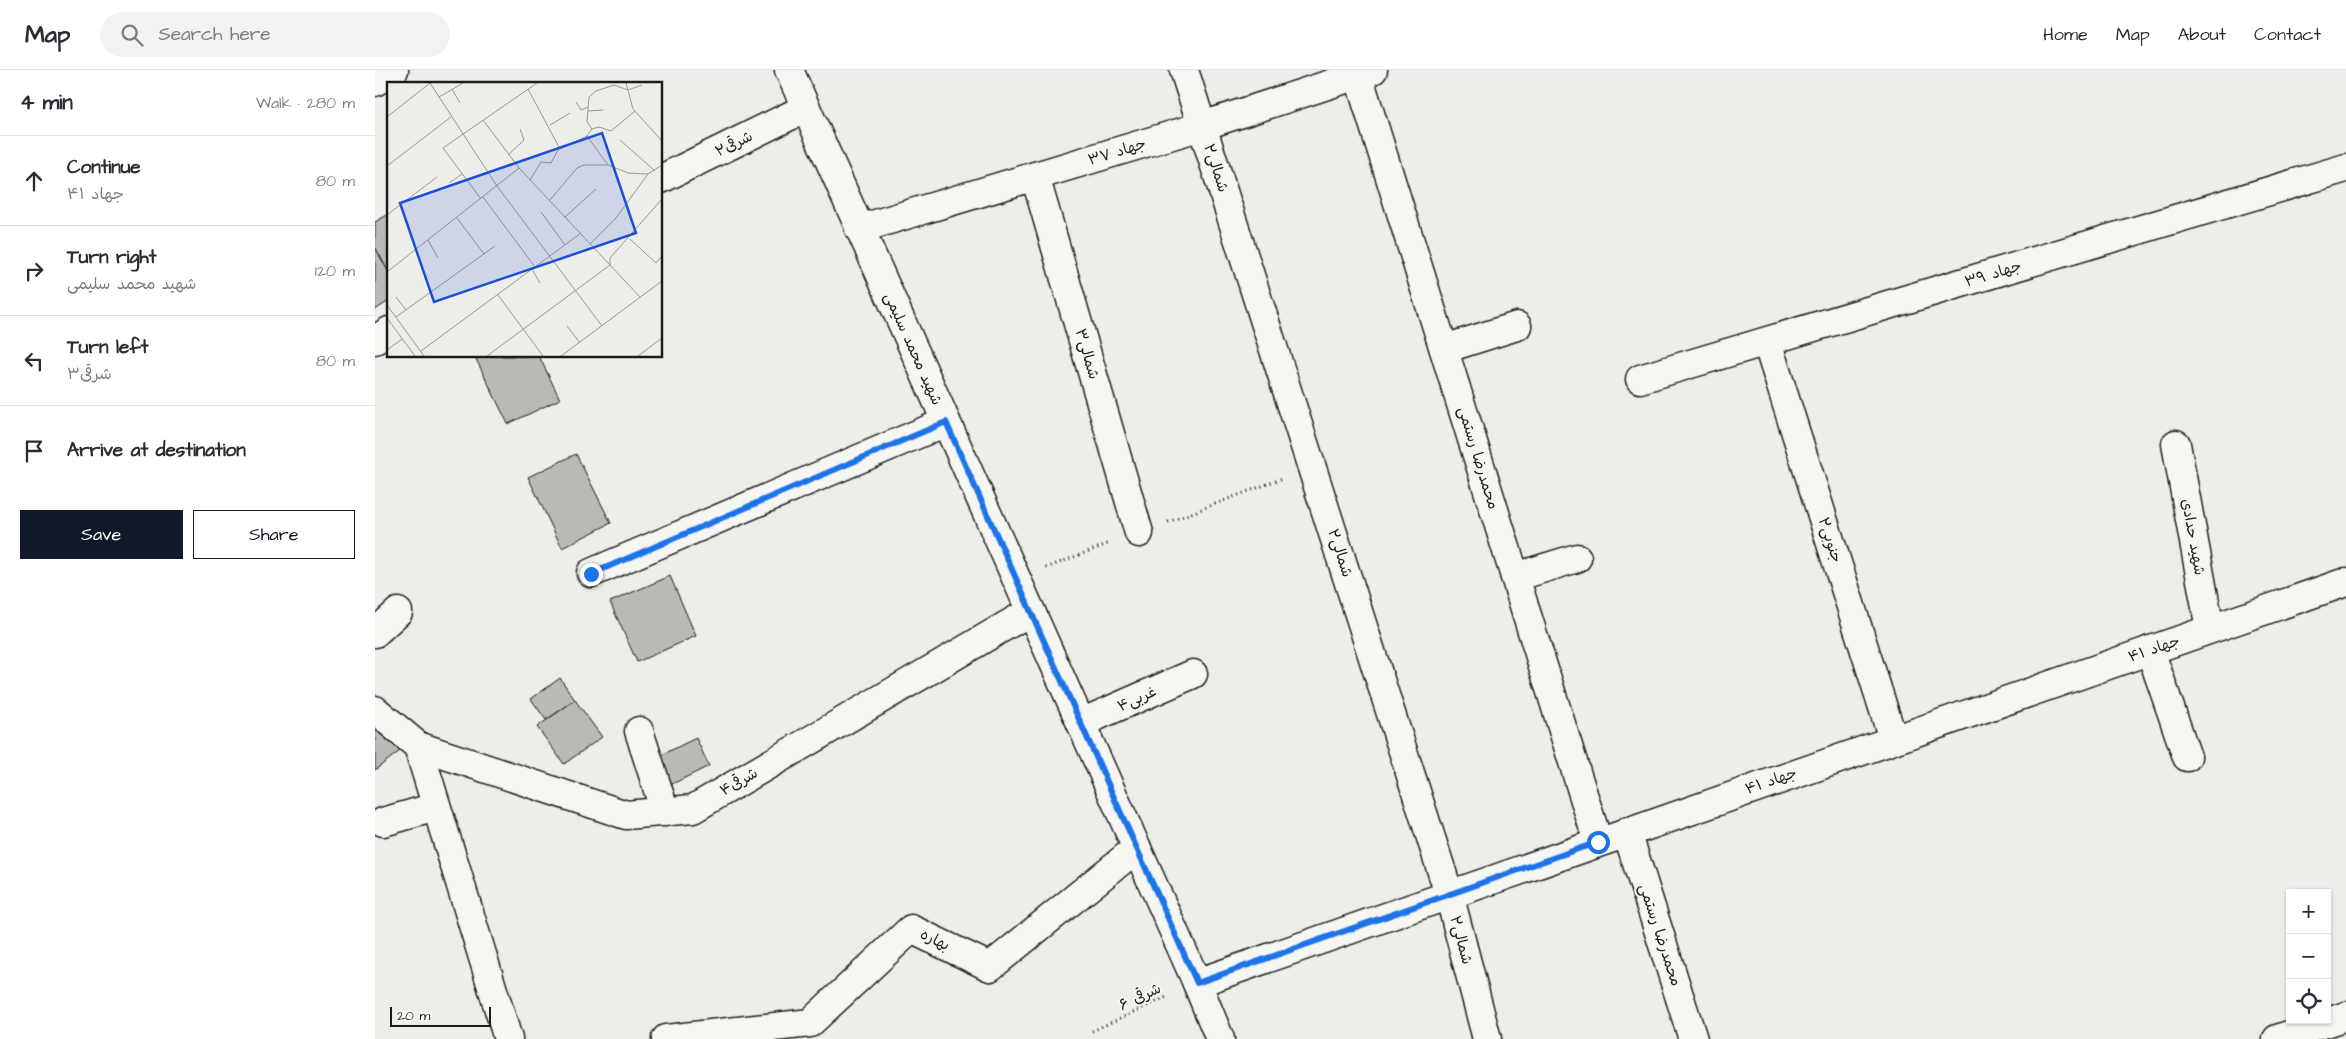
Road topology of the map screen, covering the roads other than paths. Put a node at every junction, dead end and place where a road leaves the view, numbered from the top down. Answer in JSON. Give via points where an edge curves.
{"nodes":[{"id":1,"x":394,"y":70,"type":"edge"},
{"id":2,"x":789,"y":70,"type":"edge"},
{"id":3,"x":1184,"y":70,"type":"edge"},
{"id":4,"x":1366,"y":72,"type":"edge"},
{"id":5,"x":375,"y":82,"type":"edge"},
{"id":6,"x":806,"y":108,"type":"junction"},
{"id":7,"x":1202,"y":126,"type":"junction"},
{"id":8,"x":2346,"y":168,"type":"edge"},
{"id":9,"x":1035,"y":176,"type":"junction"},
{"id":10,"x":663,"y":178,"type":"edge"},
{"id":11,"x":859,"y":228,"type":"junction"},
{"id":12,"x":1517,"y":326,"type":"dead end"},
{"id":13,"x":387,"y":332,"type":"edge"},
{"id":14,"x":375,"y":340,"type":"edge"},
{"id":15,"x":1767,"y":342,"type":"junction"},
{"id":16,"x":1444,"y":349,"type":"junction"},
{"id":17,"x":1640,"y":379,"type":"dead end"},
{"id":18,"x":946,"y":422,"type":"junction"},
{"id":19,"x":2176,"y":444,"type":"dead end"},
{"id":20,"x":1139,"y":533,"type":"dead end"},
{"id":21,"x":1577,"y":558,"type":"dead end"},
{"id":22,"x":591,"y":574,"type":"dead end"},
{"id":23,"x":1515,"y":577,"type":"junction"},
{"id":24,"x":2346,"y":582,"type":"edge"},
{"id":25,"x":1031,"y":611,"type":"junction"},
{"id":26,"x":398,"y":612,"type":"dead end"},
{"id":27,"x":2210,"y":629,"type":"junction"},
{"id":28,"x":375,"y":633,"type":"edge"},
{"id":29,"x":2150,"y":650,"type":"junction"},
{"id":30,"x":1193,"y":674,"type":"dead end"},
{"id":31,"x":375,"y":710,"type":"edge"},
{"id":32,"x":1081,"y":723,"type":"junction"},
{"id":33,"x":639,"y":731,"type":"dead end"},
{"id":34,"x":1893,"y":739,"type":"junction"},
{"id":35,"x":418,"y":746,"type":"junction"},
{"id":36,"x":2187,"y":757,"type":"dead end"},
{"id":37,"x":437,"y":807,"type":"junction"},
{"id":38,"x":665,"y":812,"type":"junction"},
{"id":39,"x":383,"y":822,"type":"dead end"},
{"id":40,"x":1627,"y":832,"type":"junction"},
{"id":41,"x":1598,"y":842,"type":"junction"},
{"id":42,"x":1137,"y":848,"type":"junction"},
{"id":43,"x":1449,"y":894,"type":"junction"},
{"id":44,"x":1197,"y":983,"type":"junction"},
{"id":45,"x":2346,"y":1016,"type":"edge"},
{"id":46,"x":783,"y":1032,"type":"edge"},
{"id":47,"x":508,"y":1039,"type":"edge"},
{"id":48,"x":666,"y":1039,"type":"edge"},
{"id":49,"x":1220,"y":1039,"type":"edge"},
{"id":50,"x":1487,"y":1039,"type":"edge"},
{"id":51,"x":1693,"y":1039,"type":"edge"},
{"id":52,"x":2277,"y":1039,"type":"edge"}],
"edges":[{"from":1,"to":5,"type":"street"},
{"from":2,"to":6,"type":"street","name":"شهید محمد سلیمی"},
{"from":3,"to":7,"type":"street","name":"شمالی۲"},
{"from":4,"to":7,"type":"street","name":"جهاد ۳۷"},
{"from":4,"to":16,"type":"street","name":"محمدرضا رستمی"},
{"from":6,"to":10,"type":"street","name":"شرقی۲"},
{"from":6,"to":11,"type":"street","name":"شهید محمد سلیمی"},
{"from":7,"to":9,"type":"street","name":"جهاد ۳۷"},
{"from":7,"to":43,"type":"street","name":"شمالی۲"},
{"from":8,"to":15,"type":"street","name":"جهاد ۳۹"},
{"from":9,"to":11,"type":"street","name":"جهاد ۳۷"},
{"from":9,"to":20,"type":"street","name":"شمالی۳"},
{"from":11,"to":18,"type":"street","name":"شهید محمد سلیمی"},
{"from":12,"to":16,"type":"street"},
{"from":13,"to":14,"type":"street"},
{"from":15,"to":17,"type":"street","name":"جهاد ۳۹"},
{"from":15,"to":34,"type":"street","name":"جنوبی۲"},
{"from":16,"to":23,"type":"street","name":"محمدرضا رستمی"},
{"from":18,"to":22,"type":"street"},
{"from":18,"to":25,"type":"street","name":"شهید محمد سلیمی"},
{"from":19,"to":27,"type":"street","name":"شهید حدادی"},
{"from":21,"to":23,"type":"street"},
{"from":23,"to":41,"type":"street","name":"محمدرضا رستمی"},
{"from":24,"to":27,"type":"street","name":"جهاد ۴۱"},
{"from":25,"to":32,"type":"street","name":"شهید محمد سلیمی"},
{"from":25,"to":38,"type":"street","name":"شرقی۴","via":[[693,809]]},
{"from":26,"to":28,"type":"street"},
{"from":27,"to":29,"type":"street","name":"جهاد ۴۱"},
{"from":29,"to":34,"type":"street","name":"جهاد ۴۱"},
{"from":29,"to":36,"type":"street"},
{"from":30,"to":32,"type":"street","name":"غربی۴"},
{"from":31,"to":35,"type":"street"},
{"from":32,"to":42,"type":"street","name":"شهید محمد سلیمی"},
{"from":33,"to":38,"type":"street"},
{"from":34,"to":40,"type":"street","name":"جهاد ۴۱"},
{"from":35,"to":37,"type":"street"},
{"from":35,"to":38,"type":"street","name":"شرقی۴","via":[[626,815]]},
{"from":37,"to":39,"type":"street"},
{"from":37,"to":47,"type":"street"},
{"from":40,"to":41,"type":"street","name":"جهاد ۴۱"},
{"from":40,"to":51,"type":"street","name":"محمدرضا رستمی"},
{"from":41,"to":43,"type":"street","name":"جهاد ۴۱"},
{"from":42,"to":44,"type":"street","name":"شهید محمد سلیمی"},
{"from":42,"to":46,"type":"street","name":"بهاره","via":[[990,967],[911,928],[809,1023]]},
{"from":43,"to":44,"type":"street","name":"جهاد ۴۱"},
{"from":43,"to":50,"type":"street","name":"شمالی۲"},
{"from":44,"to":49,"type":"street","name":"شهید محمد سلیمی"},
{"from":45,"to":52,"type":"street"},
{"from":46,"to":48,"type":"street","name":"بهاره"}]}
